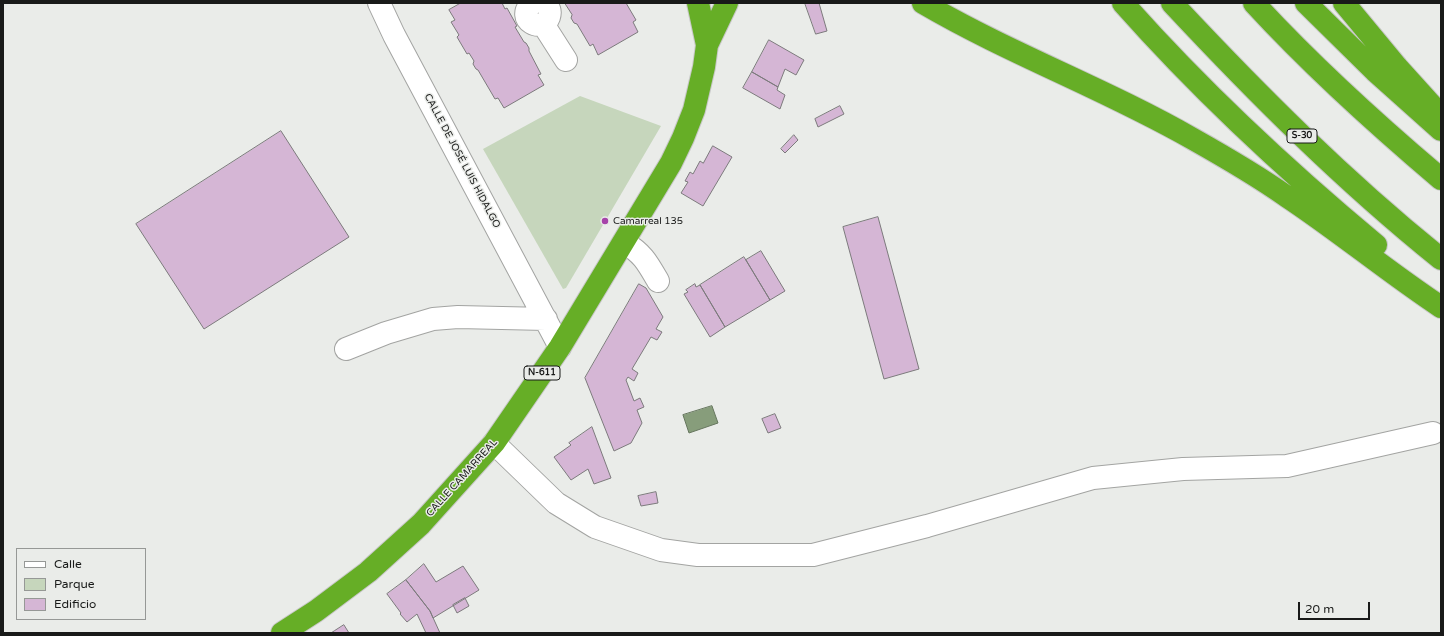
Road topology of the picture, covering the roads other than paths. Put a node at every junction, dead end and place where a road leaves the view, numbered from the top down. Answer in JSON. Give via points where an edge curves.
{"nodes":[{"id":1,"x":379,"y":3,"type":"edge"},
{"id":2,"x":532,"y":3,"type":"edge"},
{"id":3,"x":698,"y":3,"type":"edge"},
{"id":4,"x":726,"y":3,"type":"edge"},
{"id":5,"x":923,"y":3,"type":"edge"},
{"id":6,"x":1123,"y":3,"type":"edge"},
{"id":7,"x":1172,"y":3,"type":"edge"},
{"id":8,"x":1254,"y":3,"type":"edge"},
{"id":9,"x":1306,"y":3,"type":"edge"},
{"id":10,"x":1344,"y":3,"type":"edge"},
{"id":11,"x":544,"y":13,"type":"edge"},
{"id":12,"x":707,"y":45,"type":"junction"},
{"id":13,"x":566,"y":60,"type":"dead end"},
{"id":14,"x":1441,"y":115,"type":"edge"},
{"id":15,"x":1441,"y":130,"type":"edge"},
{"id":16,"x":1441,"y":180,"type":"edge"},
{"id":17,"x":624,"y":242,"type":"junction"},
{"id":18,"x":1441,"y":259,"type":"edge"},
{"id":19,"x":658,"y":281,"type":"dead end"},
{"id":20,"x":1441,"y":296,"type":"edge"},
{"id":21,"x":1441,"y":306,"type":"edge"},
{"id":22,"x":546,"y":319,"type":"junction"},
{"id":23,"x":560,"y":347,"type":"junction"},
{"id":24,"x":346,"y":349,"type":"dead end"},
{"id":25,"x":1433,"y":433,"type":"dead end"},
{"id":26,"x":494,"y":443,"type":"junction"},
{"id":27,"x":282,"y":633,"type":"edge"}],
"edges":[{"from":1,"to":22,"type":"street","name":"CALLE DE JOSÉ LUIS HIDALGO"},
{"from":2,"to":11,"type":"street","via":[[526,12],[531,23],[537,25]]},
{"from":3,"to":12,"type":"highway","number":"N-611"},
{"from":4,"to":12,"type":"highway","number":"N-611"},
{"from":5,"to":21,"type":"highway","via":[[983,35],[1163,122],[1231,161],[1285,195],[1377,263]]},
{"from":6,"to":20,"type":"highway","via":[[1190,75],[1296,176]]},
{"from":7,"to":18,"type":"highway","number":"S-30","via":[[1290,125]]},
{"from":8,"to":16,"type":"highway","via":[[1343,91]]},
{"from":9,"to":15,"type":"highway","via":[[1375,71]]},
{"from":10,"to":14,"type":"highway"},
{"from":11,"to":13,"type":"street"},
{"from":12,"to":17,"type":"highway","name":"CALLE CAMARREAL","number":"N-611","via":[[694,110],[683,138],[668,169]]},
{"from":17,"to":19,"type":"street","via":[[646,260]]},
{"from":17,"to":23,"type":"highway","name":"CALLE CAMARREAL","number":"N-611"},
{"from":22,"to":23,"type":"street","name":"CALLE DE JOSÉ LUIS HIDALGO"},
{"from":22,"to":24,"type":"street","via":[[433,319],[386,333]]},
{"from":23,"to":26,"type":"highway","name":"CALLE CAMARREAL","number":"N-611"},
{"from":25,"to":26,"type":"street","via":[[1287,466],[1183,469],[1093,478],[927,526],[813,555],[698,555],[661,550],[595,527],[556,503]]},
{"from":26,"to":27,"type":"highway","name":"CALLE CAMARREAL","number":"N-611","via":[[421,524],[368,572]]}]}
